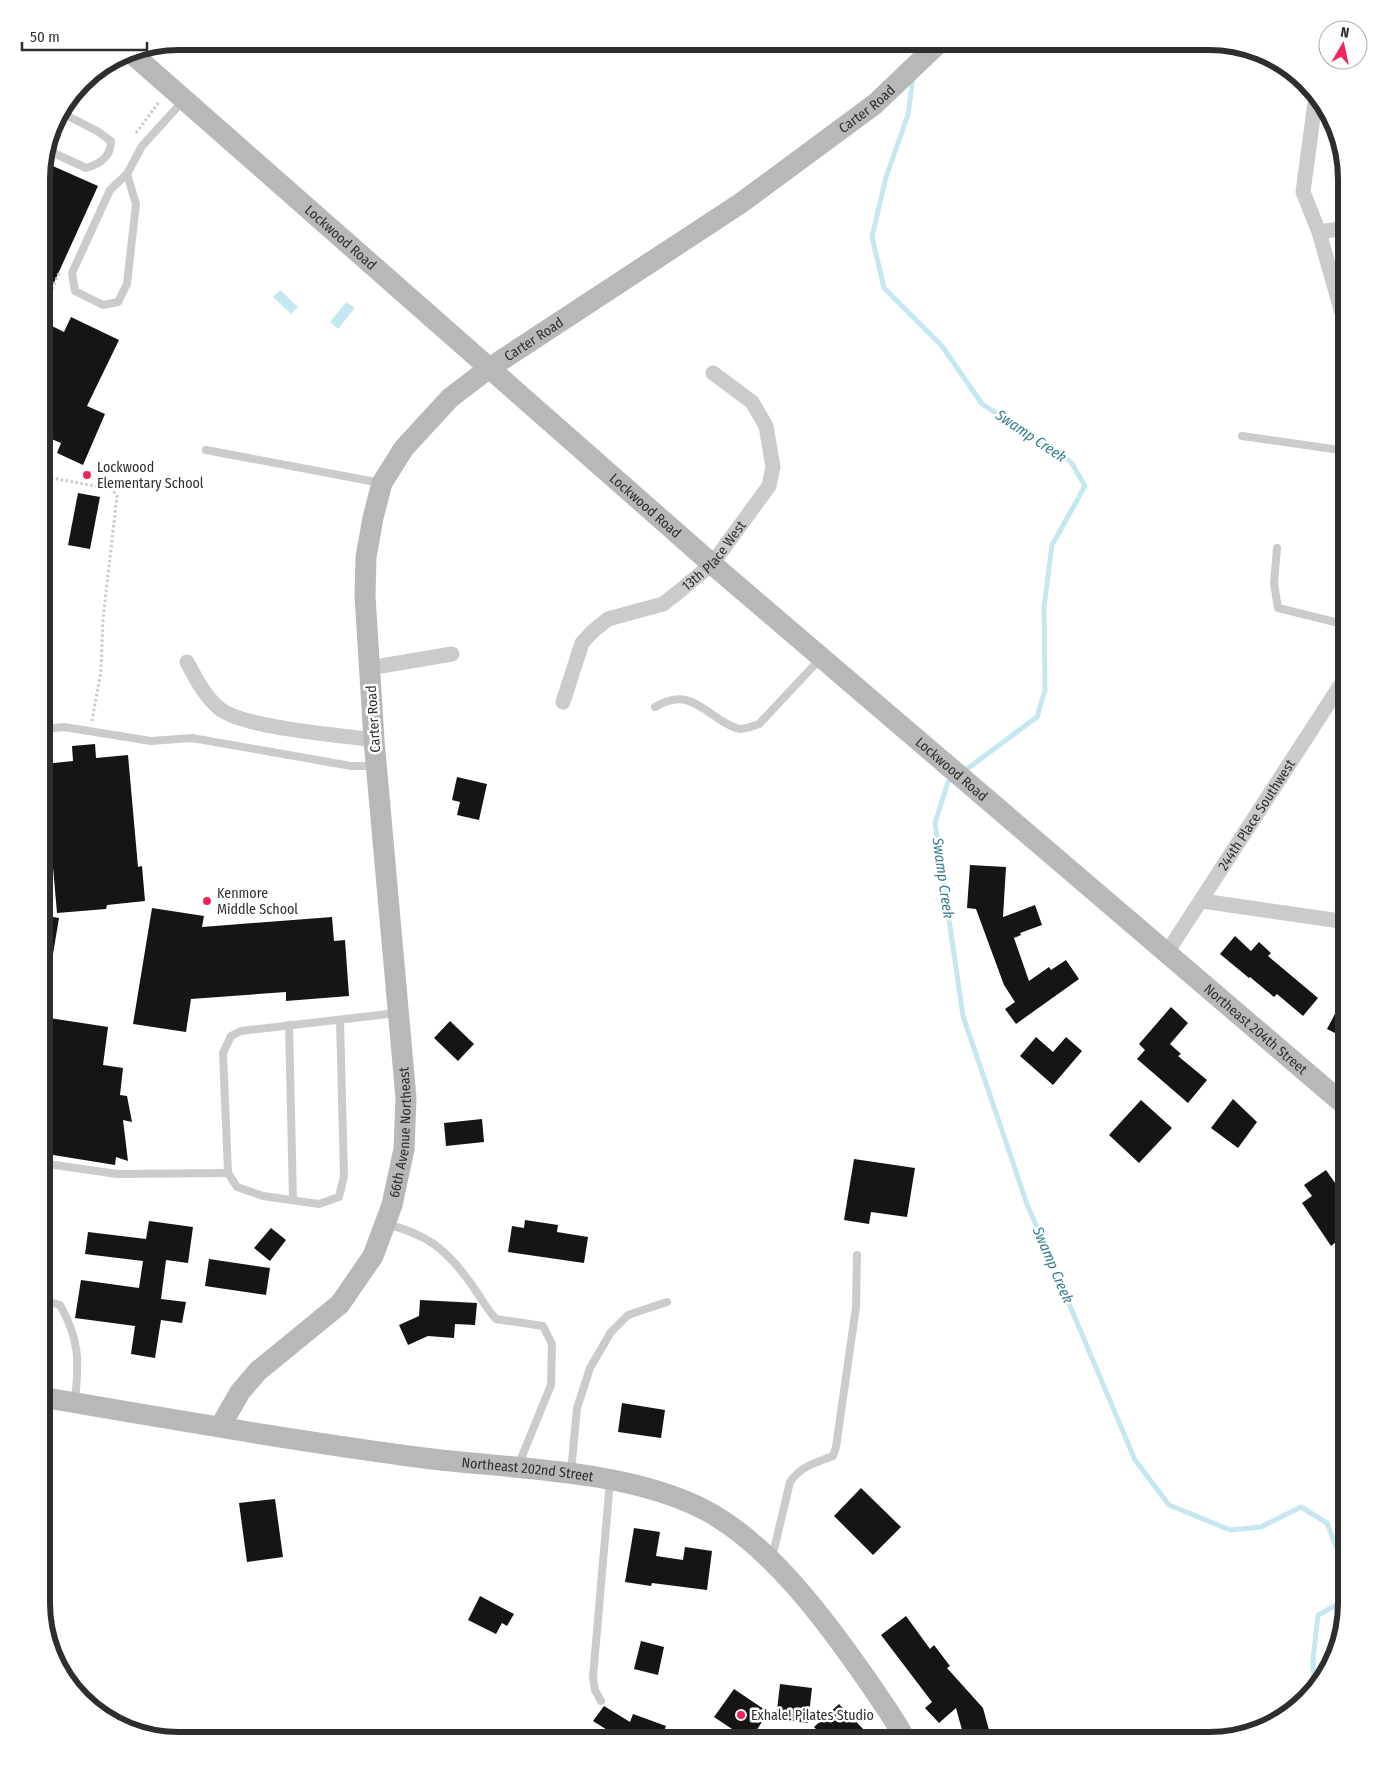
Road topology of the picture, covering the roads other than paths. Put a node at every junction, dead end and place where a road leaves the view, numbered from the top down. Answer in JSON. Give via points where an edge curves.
{"nodes":[{"id":1,"x":932,"y":50,"type":"edge"},
{"id":2,"x":136,"y":57,"type":"edge"},
{"id":3,"x":185,"y":99,"type":"junction"},
{"id":4,"x":1315,"y":105,"type":"edge"},
{"id":5,"x":66,"y":115,"type":"edge"},
{"id":6,"x":53,"y":153,"type":"edge"},
{"id":7,"x":128,"y":174,"type":"junction"},
{"id":8,"x":1338,"y":229,"type":"edge"},
{"id":9,"x":1319,"y":232,"type":"junction"},
{"id":10,"x":1338,"y":299,"type":"edge"},
{"id":11,"x":488,"y":369,"type":"junction"},
{"id":12,"x":713,"y":373,"type":"dead end"},
{"id":13,"x":1242,"y":436,"type":"dead end"},
{"id":14,"x":206,"y":450,"type":"dead end"},
{"id":15,"x":1338,"y":450,"type":"edge"},
{"id":16,"x":382,"y":483,"type":"junction"},
{"id":17,"x":1276,"y":548,"type":"dead end"},
{"id":18,"x":712,"y":564,"type":"junction"},
{"id":19,"x":1338,"y":623,"type":"edge"},
{"id":20,"x":452,"y":654,"type":"dead end"},
{"id":21,"x":821,"y":658,"type":"junction"},
{"id":22,"x":187,"y":662,"type":"dead end"},
{"id":23,"x":369,"y":668,"type":"junction"},
{"id":24,"x":1338,"y":689,"type":"edge"},
{"id":25,"x":562,"y":702,"type":"dead end"},
{"id":26,"x":655,"y":707,"type":"dead end"},
{"id":27,"x":50,"y":728,"type":"edge"},
{"id":28,"x":374,"y":740,"type":"junction"},
{"id":29,"x":377,"y":770,"type":"junction"},
{"id":30,"x":1202,"y":901,"type":"junction"},
{"id":31,"x":1338,"y":921,"type":"edge"},
{"id":32,"x":1166,"y":954,"type":"junction"},
{"id":33,"x":399,"y":1013,"type":"junction"},
{"id":34,"x":340,"y":1020,"type":"junction"},
{"id":35,"x":288,"y":1026,"type":"junction"},
{"id":36,"x":1338,"y":1099,"type":"edge"},
{"id":37,"x":50,"y":1164,"type":"edge"},
{"id":38,"x":228,"y":1173,"type":"junction"},
{"id":39,"x":293,"y":1200,"type":"junction"},
{"id":40,"x":385,"y":1224,"type":"junction"},
{"id":41,"x":857,"y":1254,"type":"dead end"},
{"id":42,"x":50,"y":1302,"type":"edge"},
{"id":43,"x":667,"y":1302,"type":"dead end"},
{"id":44,"x":50,"y":1399,"type":"edge"},
{"id":45,"x":75,"y":1403,"type":"junction"},
{"id":46,"x":220,"y":1428,"type":"junction"},
{"id":47,"x":518,"y":1468,"type":"junction"},
{"id":48,"x":571,"y":1474,"type":"junction"},
{"id":49,"x":610,"y":1481,"type":"junction"},
{"id":50,"x":772,"y":1560,"type":"junction"},
{"id":51,"x":601,"y":1701,"type":"dead end"},
{"id":52,"x":896,"y":1732,"type":"edge"}],
"edges":[{"from":1,"to":11,"type":"street","name":"Carter Road","via":[[875,104],[742,203]]},
{"from":2,"to":3,"type":"street","name":"Lockwood Road"},
{"from":3,"to":7,"type":"lane","via":[[142,146]]},
{"from":3,"to":11,"type":"street","name":"Lockwood Road"},
{"from":4,"to":9,"type":"street","via":[[1303,192]]},
{"from":5,"to":6,"type":"lane","via":[[97,131],[111,142],[111,150],[100,164],[86,168]]},
{"from":7,"to":7,"type":"lane","via":[[110,190],[72,273],[75,291],[103,305],[118,302],[127,284],[136,204]]},
{"from":8,"to":9,"type":"street"},
{"from":9,"to":10,"type":"street"},
{"from":11,"to":16,"type":"street","name":"Carter Road","via":[[450,398],[404,448]]},
{"from":11,"to":18,"type":"street","name":"Lockwood Road"},
{"from":12,"to":18,"type":"street","name":"13th Place West","via":[[752,402],[766,426],[773,467],[769,486]]},
{"from":13,"to":15,"type":"lane"},
{"from":14,"to":16,"type":"lane"},
{"from":16,"to":23,"type":"street","name":"Carter Road","via":[[366,557]]},
{"from":17,"to":19,"type":"lane","via":[[1274,583],[1278,608]]},
{"from":18,"to":21,"type":"street","name":"Lockwood Road"},
{"from":18,"to":25,"type":"street","name":"13th Place West","via":[[663,604],[608,620],[592,632],[582,643]]},
{"from":20,"to":23,"type":"street"},
{"from":21,"to":26,"type":"lane","via":[[759,724],[750,727],[739,729],[692,701],[678,698],[668,699]]},
{"from":21,"to":32,"type":"street","name":"Lockwood Road"},
{"from":22,"to":28,"type":"street","via":[[202,689],[220,709],[242,721]]},
{"from":23,"to":28,"type":"street","name":"Carter Road"},
{"from":24,"to":30,"type":"street","name":"244th Place Southwest"},
{"from":27,"to":29,"type":"lane","via":[[64,727],[152,740],[192,738]]},
{"from":28,"to":29,"type":"street","name":"Carter Road"},
{"from":29,"to":33,"type":"street","name":"66th Avenue Northeast"},
{"from":30,"to":31,"type":"street"},
{"from":30,"to":32,"type":"street","name":"244th Place Southwest"},
{"from":32,"to":36,"type":"street","name":"Northeast 204th Street"},
{"from":33,"to":34,"type":"lane"},
{"from":33,"to":40,"type":"street","name":"66th Avenue Northeast","via":[[406,1098],[404,1149]]},
{"from":34,"to":35,"type":"lane"},
{"from":34,"to":39,"type":"lane","via":[[344,1176],[339,1197],[319,1204]]},
{"from":35,"to":38,"type":"lane","via":[[241,1031],[231,1036],[223,1053]]},
{"from":35,"to":39,"type":"lane"},
{"from":37,"to":38,"type":"lane","via":[[117,1174]]},
{"from":38,"to":39,"type":"lane","via":[[237,1187],[263,1196]]},
{"from":40,"to":46,"type":"street","name":"66th Avenue Northeast","via":[[373,1256],[340,1304],[258,1371],[240,1392]]},
{"from":40,"to":47,"type":"lane","via":[[413,1231],[428,1239],[455,1264],[496,1319],[544,1326],[552,1344],[551,1385]]},
{"from":41,"to":50,"type":"lane","via":[[856,1307],[836,1447],[833,1456],[807,1466],[790,1482]]},
{"from":42,"to":45,"type":"lane","via":[[60,1304],[72,1326],[78,1365]]},
{"from":43,"to":48,"type":"lane","via":[[628,1315],[611,1332],[590,1368],[577,1408]]},
{"from":44,"to":45,"type":"street","name":"Northeast 202nd Street"},
{"from":45,"to":46,"type":"street","name":"Northeast 202nd Street"},
{"from":46,"to":47,"type":"street","name":"Northeast 202nd Street"},
{"from":47,"to":48,"type":"street","name":"Northeast 202nd Street"},
{"from":48,"to":49,"type":"street","name":"Northeast 202nd Street"},
{"from":49,"to":50,"type":"street","name":"Northeast 202nd Street","via":[[652,1490],[704,1509]]},
{"from":49,"to":51,"type":"lane","via":[[593,1676]]},
{"from":50,"to":52,"type":"street","name":"Northeast 202nd Street","via":[[843,1644]]}]}
